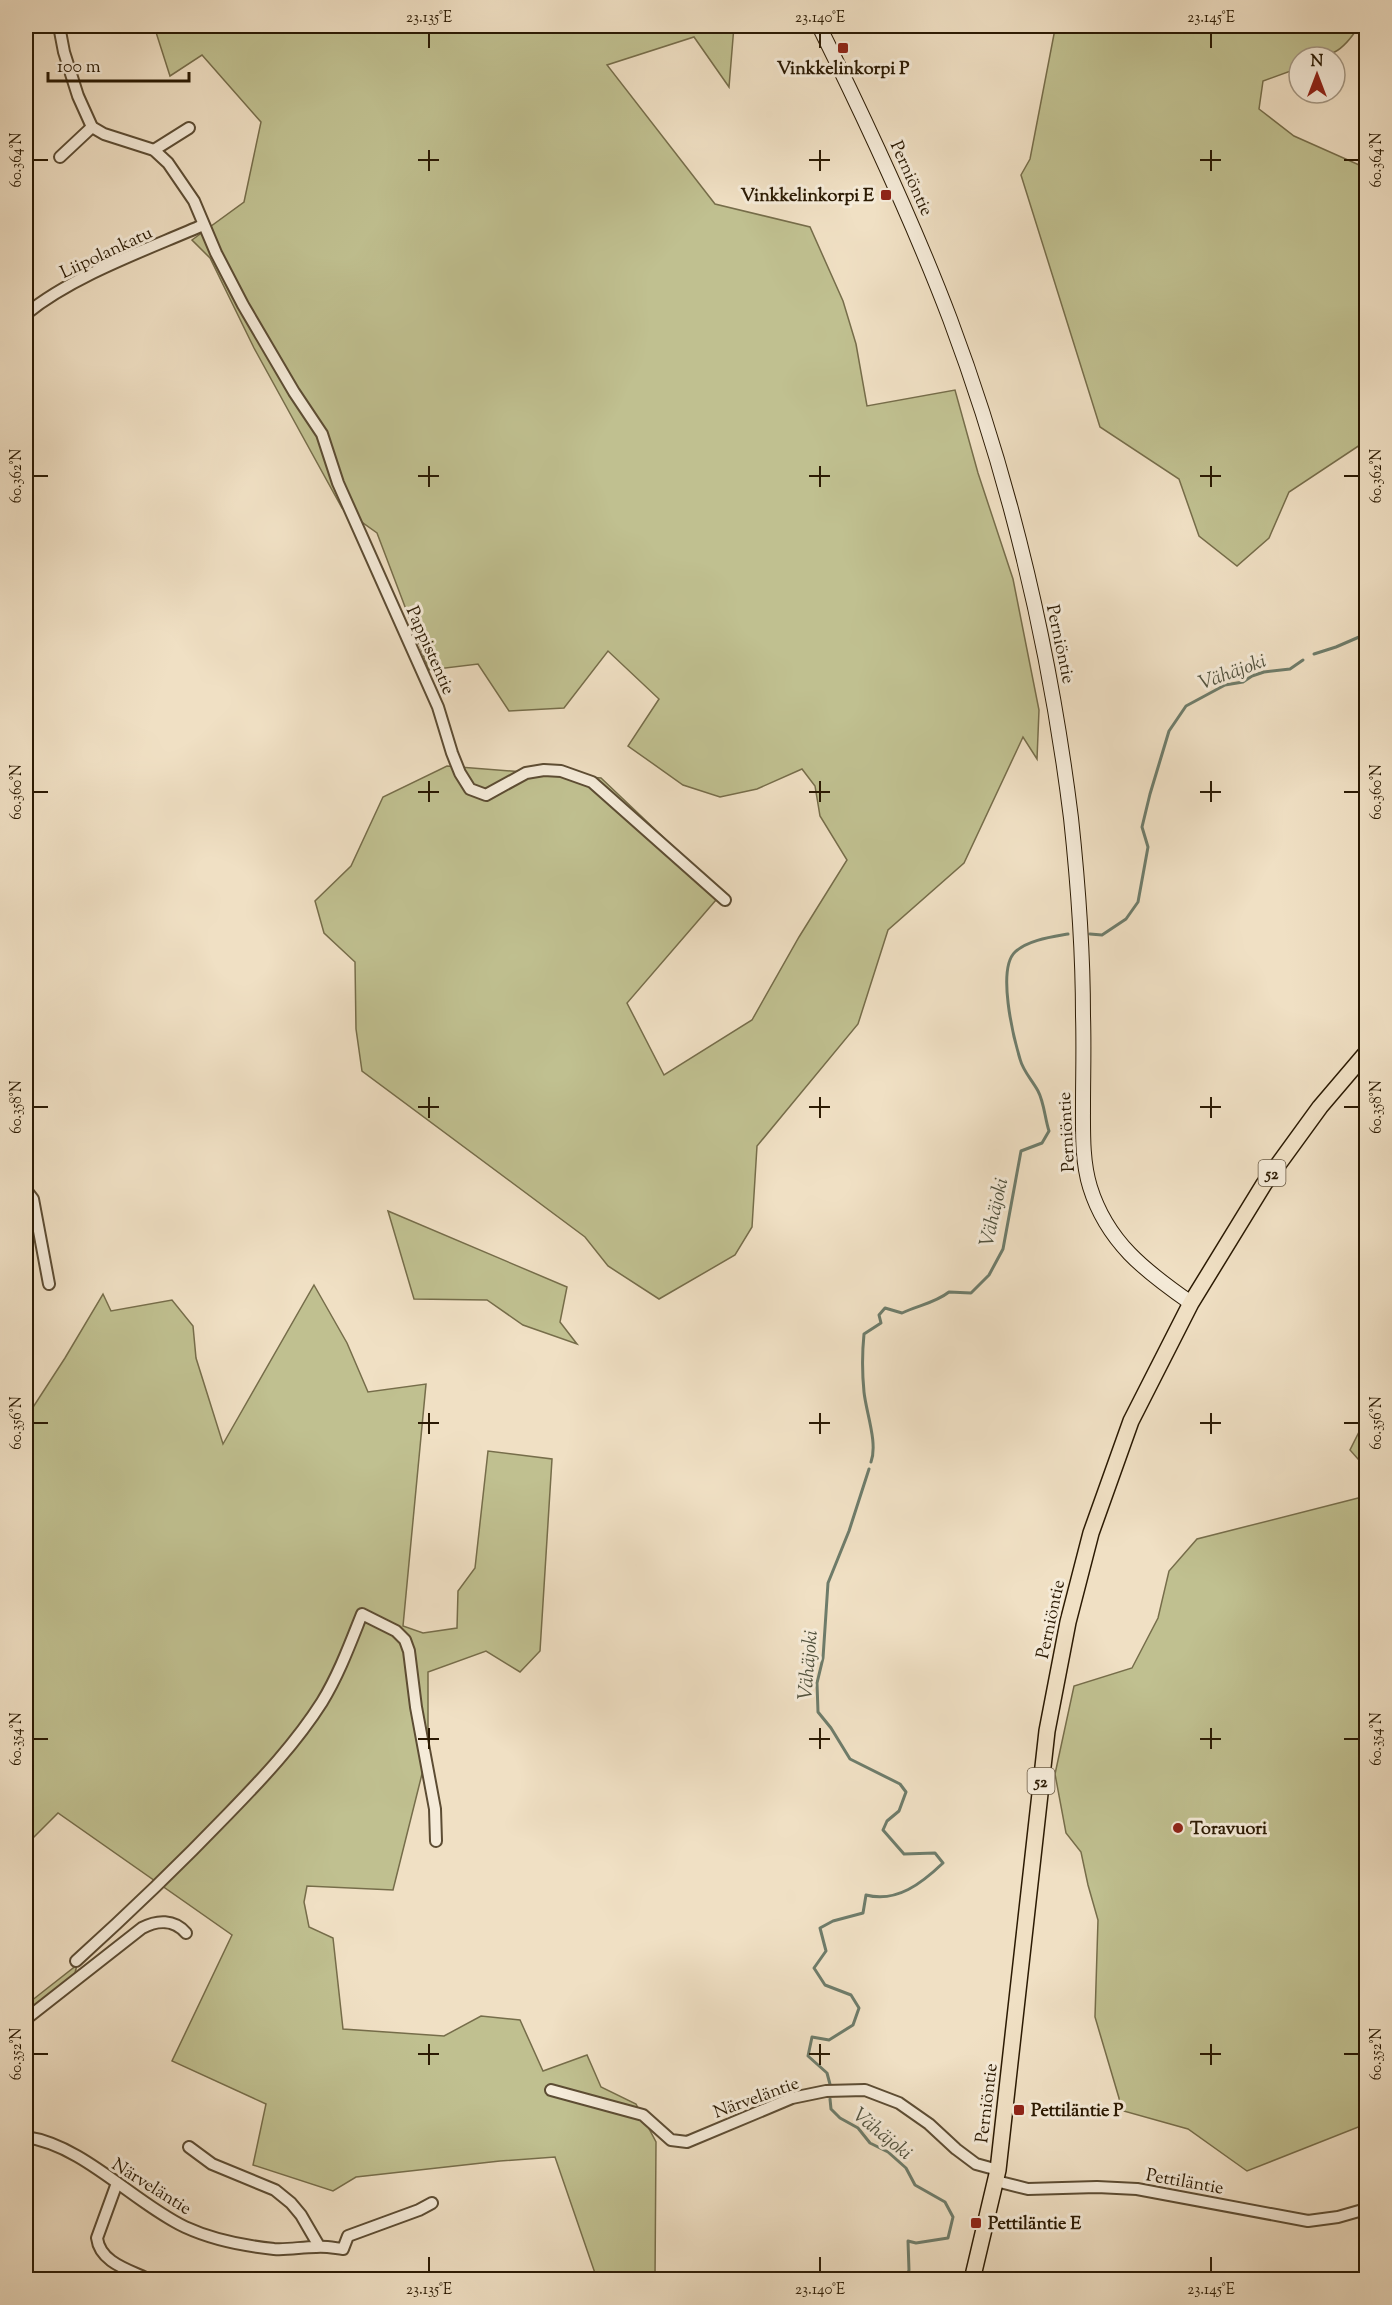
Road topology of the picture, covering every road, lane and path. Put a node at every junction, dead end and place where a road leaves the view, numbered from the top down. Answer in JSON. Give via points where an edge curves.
{"nodes":[{"id":1,"x":59,"y":26,"type":"edge"},
{"id":2,"x":819,"y":26,"type":"edge"},
{"id":3,"x":92,"y":127,"type":"junction"},
{"id":4,"x":189,"y":128,"type":"dead end"},
{"id":5,"x":154,"y":150,"type":"junction"},
{"id":6,"x":60,"y":157,"type":"dead end"},
{"id":7,"x":203,"y":225,"type":"junction"},
{"id":8,"x":26,"y":314,"type":"edge"},
{"id":9,"x":724,"y":900,"type":"dead end"},
{"id":10,"x":1366,"y":1053,"type":"edge"},
{"id":11,"x":26,"y":1190,"type":"edge"},
{"id":12,"x":49,"y":1284,"type":"dead end"},
{"id":13,"x":1191,"y":1303,"type":"junction"},
{"id":14,"x":436,"y":1841,"type":"dead end"},
{"id":15,"x":186,"y":1933,"type":"dead end"},
{"id":16,"x":76,"y":1961,"type":"dead end"},
{"id":17,"x":26,"y":2019,"type":"edge"},
{"id":18,"x":551,"y":2090,"type":"dead end"},
{"id":19,"x":26,"y":2137,"type":"edge"},
{"id":20,"x":189,"y":2147,"type":"dead end"},
{"id":21,"x":997,"y":2175,"type":"junction"},
{"id":22,"x":117,"y":2183,"type":"junction"},
{"id":23,"x":432,"y":2203,"type":"dead end"},
{"id":24,"x":1366,"y":2209,"type":"edge"},
{"id":25,"x":319,"y":2246,"type":"junction"},
{"id":26,"x":150,"y":2280,"type":"edge"},
{"id":27,"x":972,"y":2280,"type":"edge"}],
"edges":[{"from":1,"to":3,"type":"street","via":[[63,52]]},
{"from":2,"to":13,"type":"main road","name":"Perniöntie","via":[[912,225],[950,320],[1003,482],[1029,587],[1071,819],[1082,965],[1083,1131],[1089,1185],[1100,1215],[1120,1244],[1148,1273]]},
{"from":3,"to":5,"type":"street"},
{"from":3,"to":6,"type":"street"},
{"from":4,"to":5,"type":"street"},
{"from":5,"to":7,"type":"street","name":"Pappistentie","via":[[194,201]]},
{"from":7,"to":8,"type":"street","name":"Liipolankatu","via":[[98,271]]},
{"from":7,"to":9,"type":"street","name":"Pappistentie","via":[[294,392],[322,434],[338,483],[430,687],[452,753],[470,789],[486,795],[526,773],[544,770],[561,771],[592,782]]},
{"from":10,"to":13,"type":"main road","number":"52","via":[[1320,1107],[1264,1184]]},
{"from":11,"to":12,"type":"street","via":[[33,1199]]},
{"from":13,"to":21,"type":"main road","name":"Perniöntie","number":"52","via":[[1131,1421],[1091,1533],[1068,1622],[1047,1731]]},
{"from":14,"to":16,"type":"street","via":[[435,1809],[409,1651],[396,1631],[362,1614],[341,1667],[294,1742],[157,1887]]},
{"from":15,"to":17,"type":"street","via":[[170,1922],[154,1922],[142,1928]]},
{"from":18,"to":21,"type":"street","name":"Närveläntie","via":[[643,2115],[671,2140],[687,2142],[792,2098],[826,2091],[865,2090],[899,2103],[956,2150]]},
{"from":19,"to":22,"type":"street","name":"Närveläntie","via":[[58,2145]]},
{"from":20,"to":25,"type":"street","via":[[212,2164],[275,2190],[302,2216]]},
{"from":21,"to":24,"type":"street","name":"Pettiläntie","via":[[1028,2189],[1137,2189],[1308,2221]]},
{"from":21,"to":27,"type":"main road","name":"Perniöntie","number":"52"},
{"from":22,"to":25,"type":"street","name":"Närveläntie","via":[[161,2214],[210,2236],[276,2249]]},
{"from":22,"to":26,"type":"street","via":[[97,2238],[98,2246],[110,2260]]},
{"from":23,"to":25,"type":"street","name":"Närveläntie","via":[[348,2236],[343,2249]]}]}
